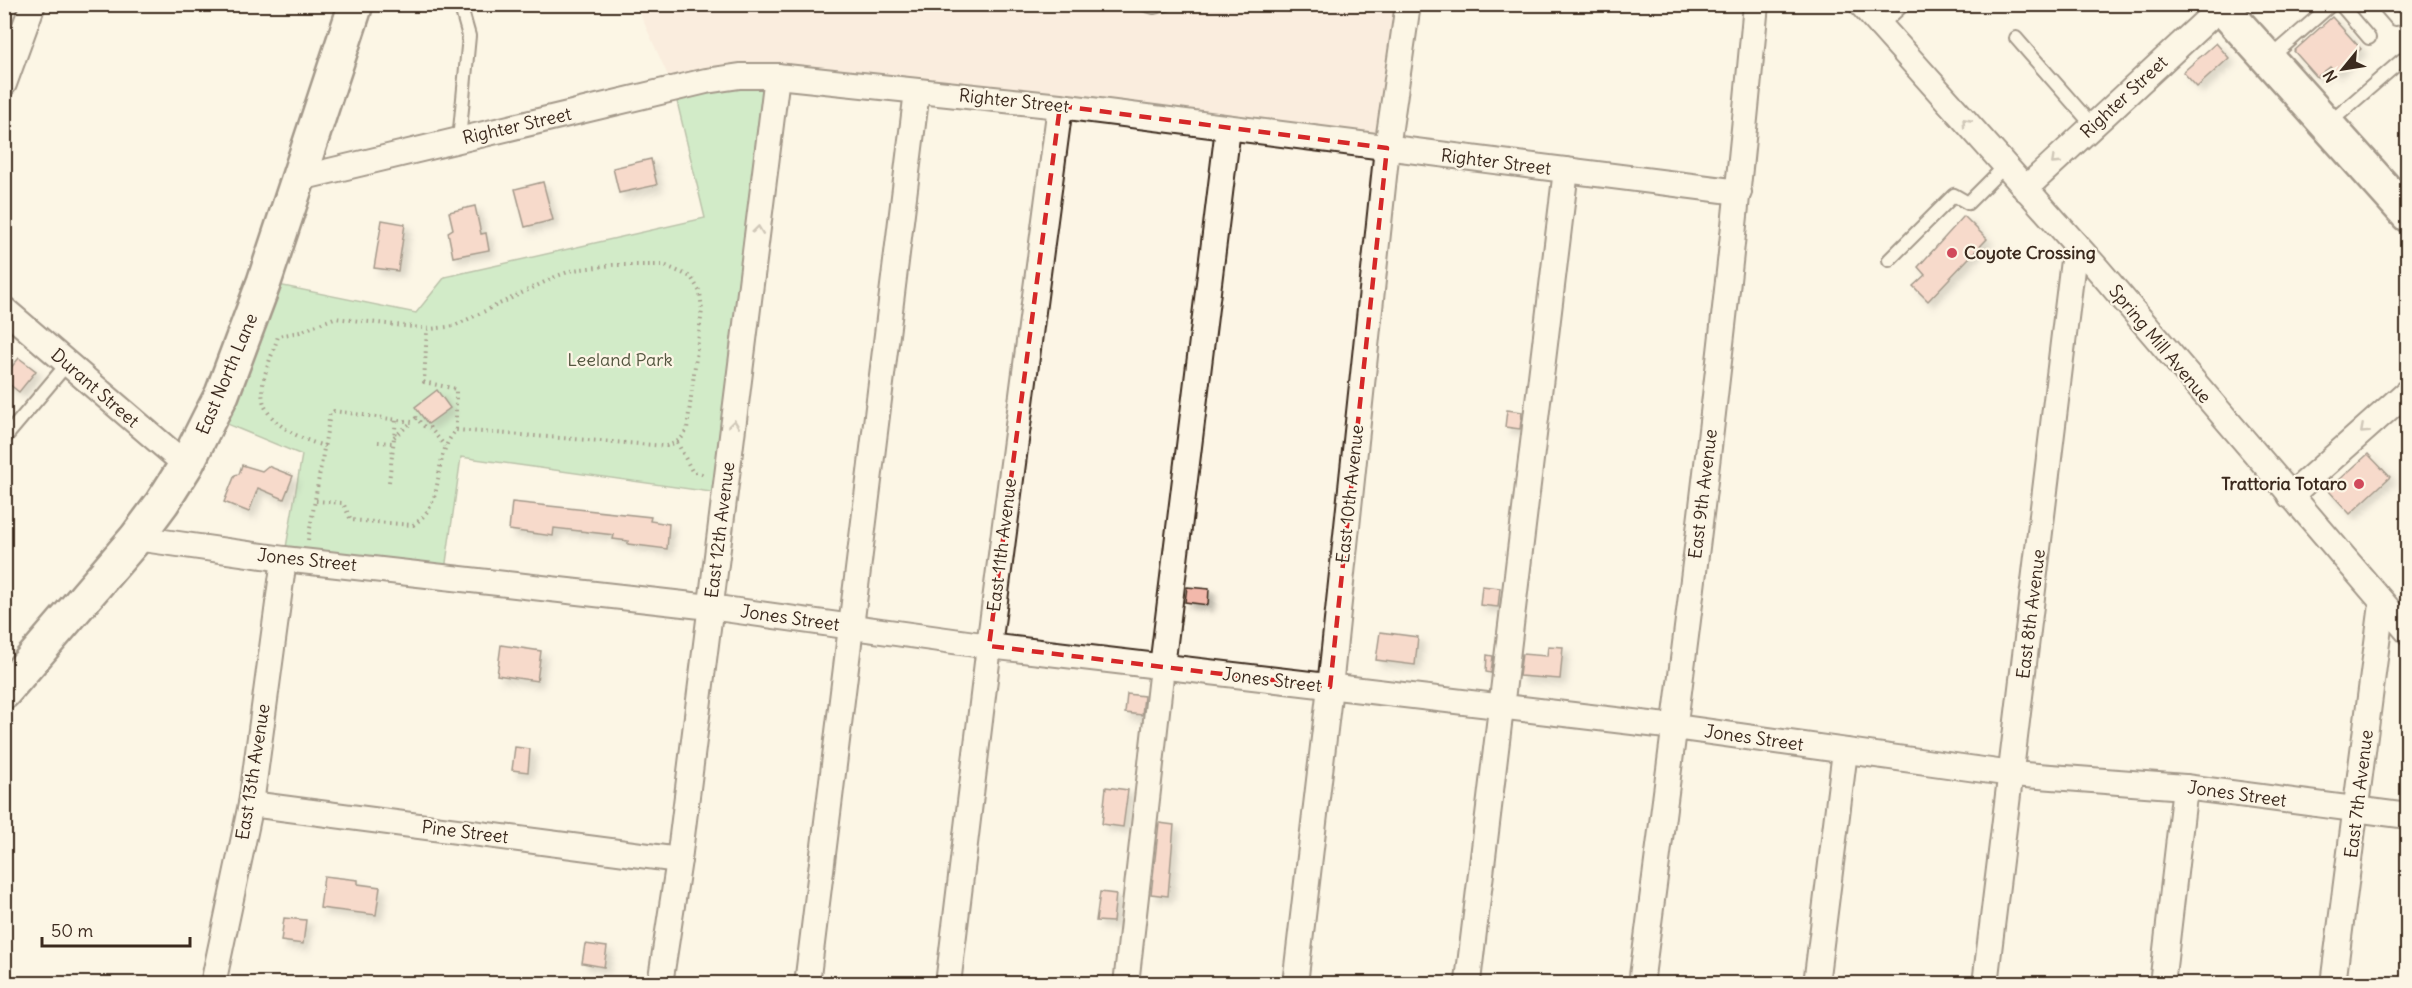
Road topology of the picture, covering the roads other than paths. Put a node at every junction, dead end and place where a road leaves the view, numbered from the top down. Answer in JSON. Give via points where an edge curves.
{"nodes":[{"id":1,"x":33,"y":4,"type":"edge"},
{"id":2,"x":356,"y":4,"type":"edge"},
{"id":3,"x":460,"y":4,"type":"edge"},
{"id":4,"x":1143,"y":4,"type":"edge"},
{"id":5,"x":1167,"y":4,"type":"edge"},
{"id":6,"x":1408,"y":4,"type":"edge"},
{"id":7,"x":1756,"y":4,"type":"edge"},
{"id":8,"x":1861,"y":4,"type":"edge"},
{"id":9,"x":1904,"y":4,"type":"edge"},
{"id":10,"x":2332,"y":4,"type":"edge"},
{"id":11,"x":2340,"y":4,"type":"edge"},
{"id":12,"x":2383,"y":4,"type":"edge"},
{"id":13,"x":2221,"y":5,"type":"edge"},
{"id":14,"x":2396,"y":19,"type":"dead end"},
{"id":15,"x":1880,"y":26,"type":"junction"},
{"id":16,"x":2016,"y":38,"type":"dead end"},
{"id":17,"x":2369,"y":38,"type":"dead end"},
{"id":18,"x":2268,"y":60,"type":"junction"},
{"id":19,"x":2402,"y":60,"type":"dead end"},
{"id":20,"x":777,"y":76,"type":"junction"},
{"id":21,"x":4,"y":84,"type":"edge"},
{"id":22,"x":917,"y":91,"type":"junction"},
{"id":23,"x":1060,"y":106,"type":"junction"},
{"id":24,"x":2327,"y":125,"type":"junction"},
{"id":25,"x":2093,"y":126,"type":"junction"},
{"id":26,"x":1228,"y":128,"type":"junction"},
{"id":27,"x":459,"y":140,"type":"junction"},
{"id":28,"x":1387,"y":148,"type":"junction"},
{"id":29,"x":2005,"y":166,"type":"junction"},
{"id":30,"x":1566,"y":170,"type":"junction"},
{"id":31,"x":296,"y":179,"type":"junction"},
{"id":32,"x":2025,"y":189,"type":"junction"},
{"id":33,"x":1739,"y":192,"type":"junction"},
{"id":34,"x":2408,"y":215,"type":"edge"},
{"id":35,"x":2075,"y":244,"type":"junction"},
{"id":36,"x":1889,"y":260,"type":"dead end"},
{"id":37,"x":4,"y":309,"type":"edge"},
{"id":38,"x":67,"y":364,"type":"junction"},
{"id":39,"x":2408,"y":392,"type":"edge"},
{"id":40,"x":4,"y":439,"type":"edge"},
{"id":41,"x":186,"y":465,"type":"junction"},
{"id":42,"x":2290,"y":496,"type":"junction"},
{"id":43,"x":136,"y":538,"type":"junction"},
{"id":44,"x":293,"y":560,"type":"junction"},
{"id":45,"x":2382,"y":604,"type":"junction"},
{"id":46,"x":710,"y":607,"type":"junction"},
{"id":47,"x":850,"y":626,"type":"junction"},
{"id":48,"x":2408,"y":632,"type":"edge"},
{"id":49,"x":989,"y":646,"type":"junction"},
{"id":50,"x":1162,"y":667,"type":"junction"},
{"id":51,"x":1330,"y":687,"type":"junction"},
{"id":52,"x":4,"y":692,"type":"edge"},
{"id":53,"x":1502,"y":707,"type":"junction"},
{"id":54,"x":1675,"y":727,"type":"junction"},
{"id":55,"x":1845,"y":751,"type":"junction"},
{"id":56,"x":2012,"y":774,"type":"junction"},
{"id":57,"x":2185,"y":787,"type":"junction"},
{"id":58,"x":251,"y":804,"type":"junction"},
{"id":59,"x":2357,"y":811,"type":"junction"},
{"id":60,"x":2408,"y":816,"type":"edge"},
{"id":61,"x":679,"y":860,"type":"junction"},
{"id":62,"x":1468,"y":981,"type":"dead end"},
{"id":63,"x":213,"y":984,"type":"edge"},
{"id":64,"x":660,"y":984,"type":"edge"},
{"id":65,"x":807,"y":984,"type":"edge"},
{"id":66,"x":948,"y":984,"type":"edge"},
{"id":67,"x":1126,"y":984,"type":"edge"},
{"id":68,"x":1295,"y":984,"type":"edge"},
{"id":69,"x":1641,"y":984,"type":"edge"},
{"id":70,"x":1816,"y":984,"type":"edge"},
{"id":71,"x":1985,"y":984,"type":"edge"},
{"id":72,"x":2163,"y":984,"type":"edge"},
{"id":73,"x":2334,"y":984,"type":"edge"}],
"edges":[{"from":1,"to":21,"type":"street"},
{"from":2,"to":31,"type":"street","name":"East North Lane"},
{"from":3,"to":27,"type":"lane","via":[[469,36]]},
{"from":4,"to":5,"type":"lane"},
{"from":6,"to":28,"type":"street","name":"East 10th Avenue"},
{"from":7,"to":33,"type":"street","name":"East 9th Avenue"},
{"from":8,"to":15,"type":"street","name":"Spring Mill Avenue"},
{"from":9,"to":15,"type":"lane"},
{"from":10,"to":18,"type":"lane"},
{"from":11,"to":17,"type":"lane"},
{"from":12,"to":14,"type":"lane"},
{"from":13,"to":18,"type":"street"},
{"from":13,"to":25,"type":"street","name":"Righter Street"},
{"from":29,"to":15,"type":"street","name":"Spring Mill Avenue","one_way":true},
{"from":16,"to":25,"type":"lane"},
{"from":18,"to":24,"type":"street"},
{"from":19,"to":24,"type":"lane"},
{"from":20,"to":22,"type":"street","name":"Righter Street"},
{"from":20,"to":27,"type":"street","name":"Righter Street","via":[[706,81]]},
{"from":46,"to":20,"type":"street","name":"East 12th Avenue","one_way":true},
{"from":22,"to":23,"type":"street","name":"Righter Street"},
{"from":22,"to":47,"type":"street"},
{"from":23,"to":26,"type":"street","name":"Righter Street"},
{"from":23,"to":49,"type":"street","name":"East 11th Avenue"},
{"from":24,"to":34,"type":"street"},
{"from":25,"to":32,"type":"street","name":"Righter Street","one_way":true},
{"from":26,"to":28,"type":"street","name":"Righter Street"},
{"from":26,"to":50,"type":"street"},
{"from":27,"to":31,"type":"street","name":"Righter Street"},
{"from":28,"to":30,"type":"street","name":"Righter Street"},
{"from":28,"to":51,"type":"street","name":"East 10th Avenue"},
{"from":29,"to":32,"type":"street","name":"Spring Mill Avenue"},
{"from":29,"to":36,"type":"lane","via":[[1968,203],[1954,195]]},
{"from":30,"to":33,"type":"street","name":"Righter Street"},
{"from":30,"to":53,"type":"street"},
{"from":31,"to":41,"type":"street","name":"East North Lane","via":[[240,348]]},
{"from":32,"to":35,"type":"street","name":"Spring Mill Avenue"},
{"from":33,"to":54,"type":"street","name":"East 9th Avenue"},
{"from":35,"to":42,"type":"street","name":"Spring Mill Avenue"},
{"from":35,"to":56,"type":"street","name":"East 8th Avenue"},
{"from":37,"to":38,"type":"street","name":"Durant Street"},
{"from":38,"to":40,"type":"lane"},
{"from":38,"to":41,"type":"street","name":"Durant Street"},
{"from":39,"to":42,"type":"street","one_way":true},
{"from":41,"to":43,"type":"street","name":"East North Lane"},
{"from":42,"to":45,"type":"street","name":"Spring Mill Avenue"},
{"from":43,"to":44,"type":"street","name":"Jones Street"},
{"from":43,"to":52,"type":"street","name":"East North Lane"},
{"from":44,"to":46,"type":"street","name":"Jones Street"},
{"from":44,"to":58,"type":"street","name":"East 13th Avenue"},
{"from":45,"to":48,"type":"street","name":"Spring Mill Avenue"},
{"from":45,"to":59,"type":"street","name":"East 7th Avenue"},
{"from":46,"to":47,"type":"street","name":"Jones Street"},
{"from":46,"to":61,"type":"street","name":"East 12th Avenue"},
{"from":47,"to":49,"type":"street","name":"Jones Street"},
{"from":47,"to":65,"type":"street"},
{"from":49,"to":50,"type":"street","name":"Jones Street"},
{"from":49,"to":66,"type":"street","name":"East 11th Avenue"},
{"from":50,"to":51,"type":"street","name":"Jones Street"},
{"from":50,"to":67,"type":"street"},
{"from":51,"to":53,"type":"street","name":"Jones Street"},
{"from":51,"to":68,"type":"street","name":"East 10th Avenue"},
{"from":53,"to":54,"type":"street","name":"Jones Street"},
{"from":53,"to":62,"type":"street"},
{"from":54,"to":55,"type":"street","name":"Jones Street"},
{"from":54,"to":69,"type":"street","name":"East 9th Avenue"},
{"from":55,"to":56,"type":"street","name":"Jones Street"},
{"from":55,"to":70,"type":"street"},
{"from":56,"to":57,"type":"street","name":"Jones Street"},
{"from":56,"to":71,"type":"street","name":"East 8th Avenue"},
{"from":57,"to":59,"type":"street","name":"Jones Street"},
{"from":57,"to":72,"type":"street"},
{"from":58,"to":61,"type":"street","name":"Pine Street"},
{"from":58,"to":63,"type":"street","name":"East 13th Avenue"},
{"from":59,"to":60,"type":"street","name":"Jones Street"},
{"from":59,"to":73,"type":"street","name":"East 7th Avenue"},
{"from":61,"to":64,"type":"street","name":"East 12th Avenue"}]}
